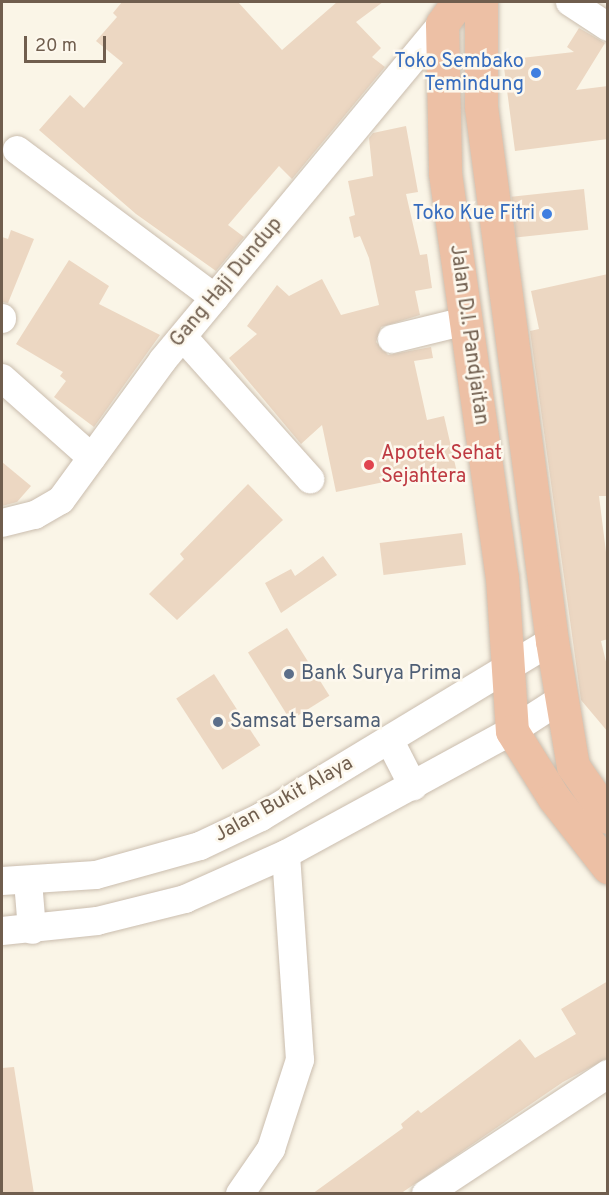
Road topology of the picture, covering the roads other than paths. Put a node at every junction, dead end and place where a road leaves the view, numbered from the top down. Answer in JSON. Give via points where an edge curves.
{"nodes":[{"id":1,"x":481,"y":2,"type":"edge"},
{"id":2,"x":570,"y":2,"type":"edge"},
{"id":3,"x":450,"y":13,"type":"edge"},
{"id":4,"x":608,"y":27,"type":"edge"},
{"id":5,"x":17,"y":150,"type":"dead end"},
{"id":6,"x":215,"y":298,"type":"junction"},
{"id":7,"x":466,"y":321,"type":"junction"},
{"id":8,"x":183,"y":337,"type":"junction"},
{"id":9,"x":392,"y":339,"type":"dead end"},
{"id":10,"x":2,"y":378,"type":"edge"},
{"id":11,"x":92,"y":458,"type":"junction"},
{"id":12,"x":310,"y":479,"type":"dead end"},
{"id":13,"x":4,"y":520,"type":"edge"},
{"id":14,"x":552,"y":641,"type":"junction"},
{"id":15,"x":507,"y":664,"type":"junction"},
{"id":16,"x":562,"y":698,"type":"junction"},
{"id":17,"x":512,"y":731,"type":"junction"},
{"id":18,"x":390,"y":741,"type":"junction"},
{"id":19,"x":413,"y":786,"type":"junction"},
{"id":20,"x":608,"y":817,"type":"edge"},
{"id":21,"x":286,"y":854,"type":"junction"},
{"id":22,"x":608,"y":867,"type":"edge"},
{"id":23,"x":15,"y":881,"type":"edge"},
{"id":24,"x":32,"y":930,"type":"junction"},
{"id":25,"x":2,"y":931,"type":"edge"},
{"id":26,"x":608,"y":1074,"type":"edge"},
{"id":27,"x":240,"y":1194,"type":"edge"},
{"id":28,"x":426,"y":1194,"type":"edge"}],
"edges":[{"from":1,"to":14,"type":"highway","name":"Jalan D.I. Pandjaitan","via":[[482,118]]},
{"from":2,"to":4,"type":"street"},
{"from":3,"to":6,"type":"street","name":"Gang Haji Dundup"},
{"from":3,"to":7,"type":"highway","name":"Jalan D.I. Pandjaitan","via":[[445,173]]},
{"from":5,"to":6,"type":"street"},
{"from":6,"to":8,"type":"street","name":"Gang Haji Dundup"},
{"from":7,"to":9,"type":"street"},
{"from":7,"to":15,"type":"highway","name":"Jalan D.I. Pandjaitan","via":[[502,577]]},
{"from":8,"to":11,"type":"street","name":"Gang Haji Dundup"},
{"from":8,"to":12,"type":"street"},
{"from":10,"to":11,"type":"street"},
{"from":11,"to":13,"type":"street","name":"Gang Haji Dundup","via":[[61,500],[35,516]]},
{"from":14,"to":15,"type":"street","name":"Jalan Bukit Alaya"},
{"from":14,"to":16,"type":"highway","name":"Jalan D.I. Pandjaitan"},
{"from":15,"to":17,"type":"highway","name":"Jalan D.I. Pandjaitan"},
{"from":15,"to":18,"type":"street","name":"Jalan Bukit Alaya"},
{"from":16,"to":17,"type":"street"},
{"from":16,"to":20,"type":"highway","name":"Jalan D.I. Pandjaitan","via":[[573,766]]},
{"from":17,"to":19,"type":"street"},
{"from":17,"to":22,"type":"highway","name":"Jalan D.I. Pandjaitan","via":[[554,798]]},
{"from":18,"to":19,"type":"street"},
{"from":18,"to":23,"type":"street","name":"Jalan Bukit Alaya","via":[[261,817],[200,846],[96,875]]},
{"from":19,"to":21,"type":"street"},
{"from":21,"to":24,"type":"street","via":[[185,899],[97,921]]},
{"from":21,"to":27,"type":"street","via":[[300,1060],[271,1149]]},
{"from":23,"to":24,"type":"street"},
{"from":24,"to":25,"type":"street"},
{"from":26,"to":28,"type":"street"}]}
